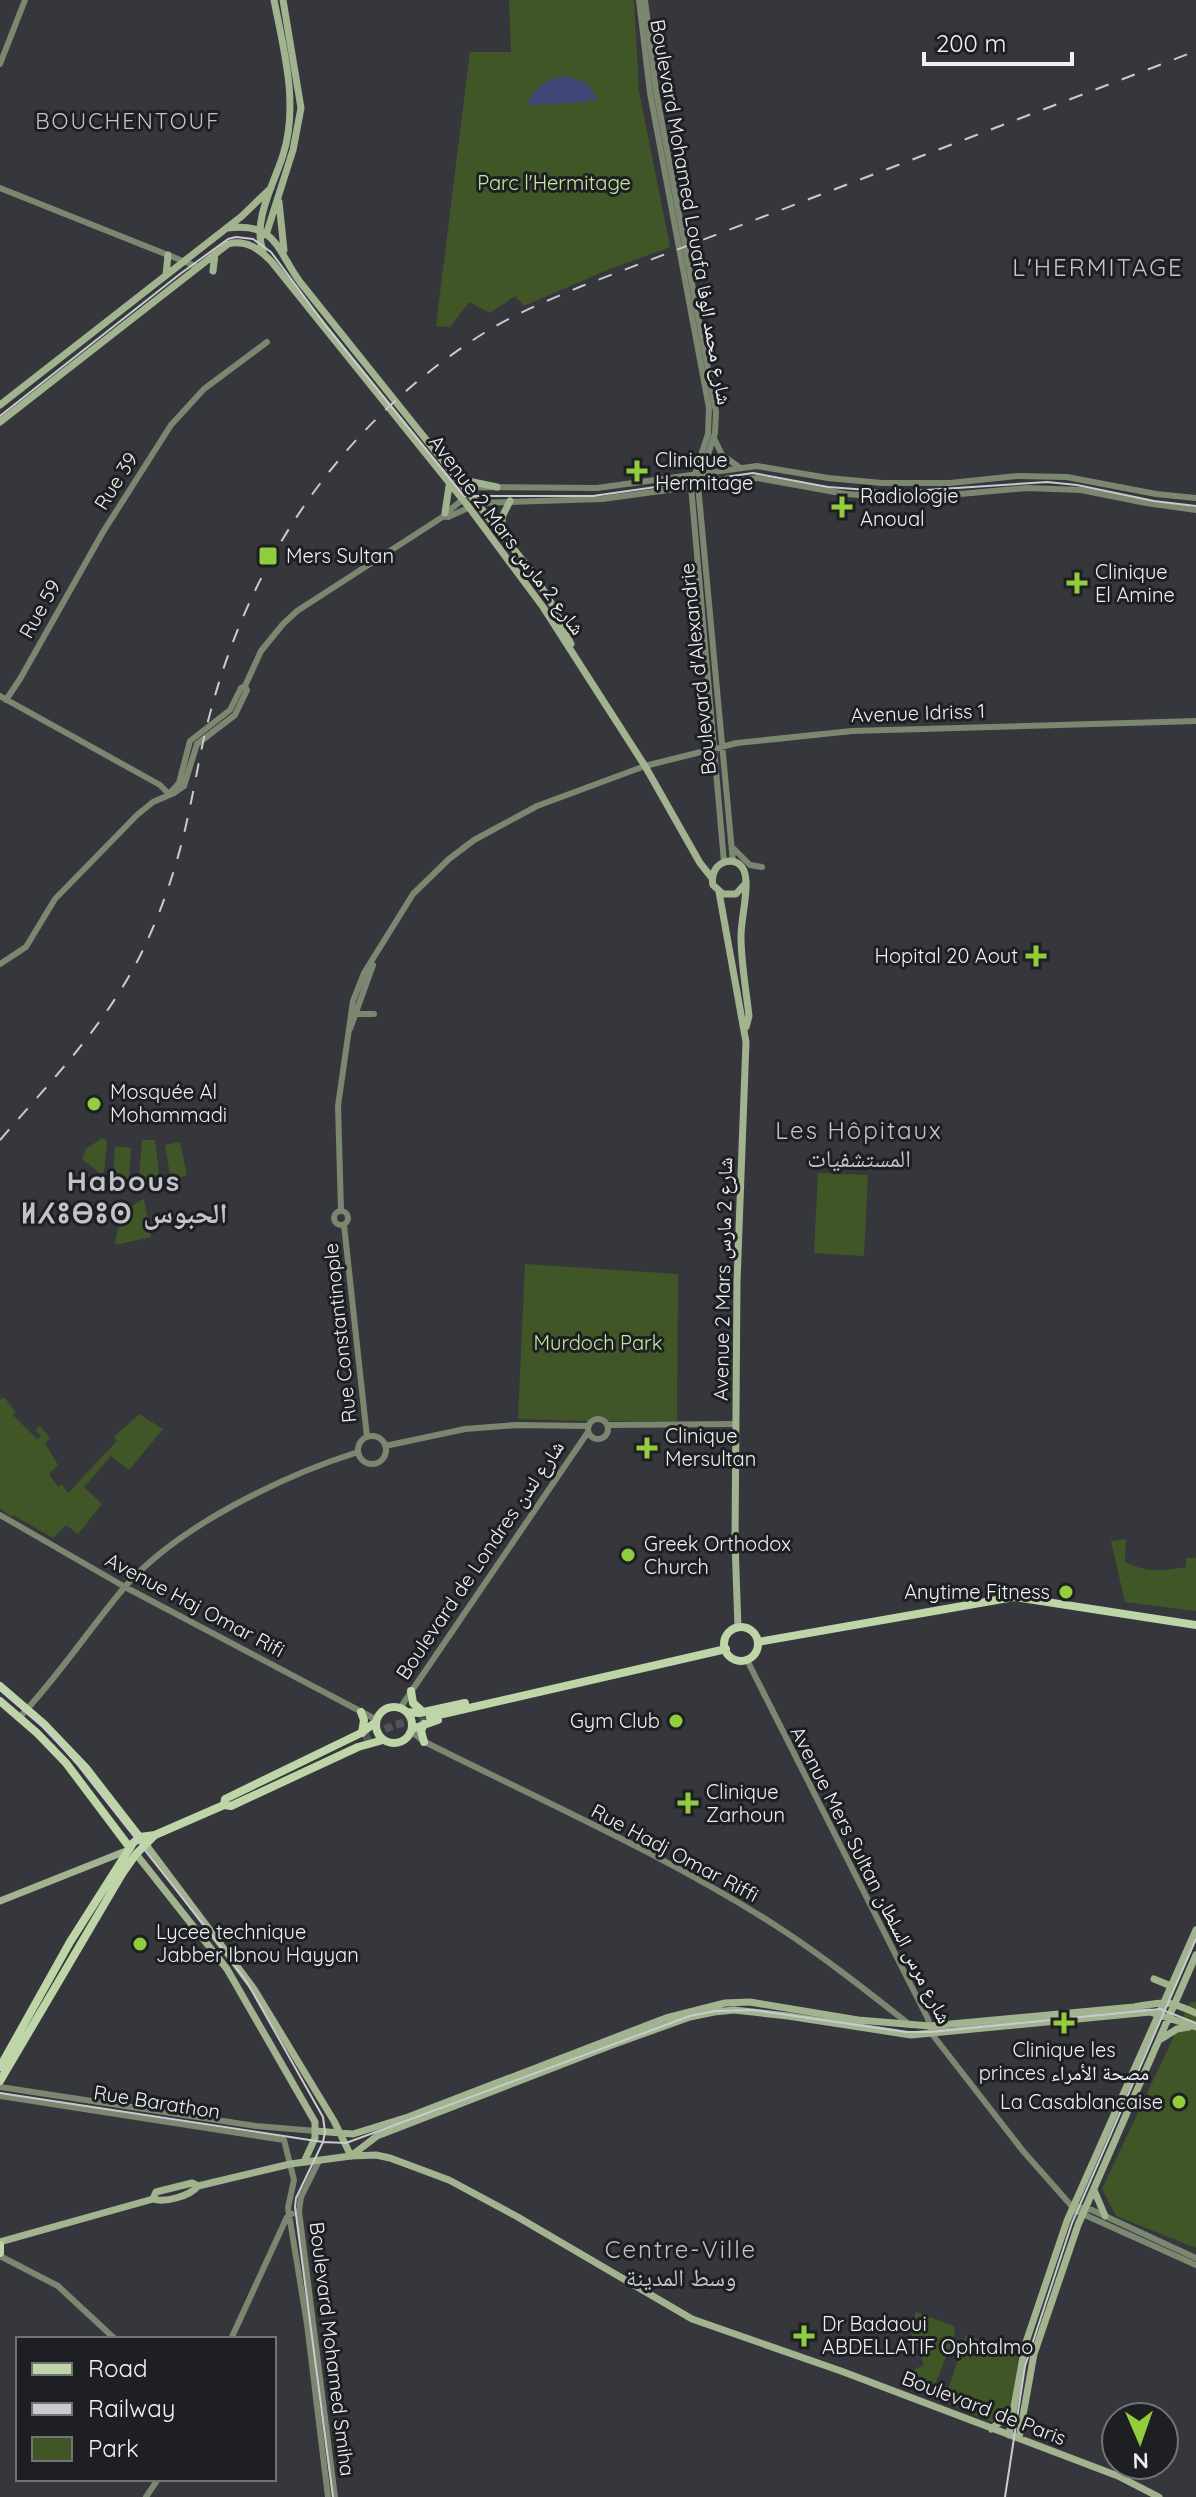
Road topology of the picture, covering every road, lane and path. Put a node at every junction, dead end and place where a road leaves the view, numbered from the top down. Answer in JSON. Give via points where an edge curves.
{"nodes":[{"id":1,"x":25,"y":0,"type":"edge"},
{"id":2,"x":274,"y":0,"type":"edge"},
{"id":3,"x":283,"y":0,"type":"edge"},
{"id":4,"x":642,"y":0,"type":"edge"},
{"id":5,"x":0,"y":64,"type":"edge"},
{"id":6,"x":0,"y":188,"type":"edge"},
{"id":7,"x":275,"y":190,"type":"junction"},
{"id":8,"x":227,"y":228,"type":"junction"},
{"id":9,"x":263,"y":231,"type":"junction"},
{"id":10,"x":256,"y":244,"type":"junction"},
{"id":11,"x":215,"y":254,"type":"junction"},
{"id":12,"x":168,"y":255,"type":"junction"},
{"id":13,"x":184,"y":261,"type":"junction"},
{"id":14,"x":286,"y":261,"type":"junction"},
{"id":15,"x":198,"y":267,"type":"junction"},
{"id":16,"x":213,"y":271,"type":"dead end"},
{"id":17,"x":166,"y":275,"type":"junction"},
{"id":18,"x":267,"y":342,"type":"dead end"},
{"id":19,"x":0,"y":405,"type":"edge"},
{"id":20,"x":0,"y":422,"type":"edge"},
{"id":21,"x":714,"y":438,"type":"junction"},
{"id":22,"x":739,"y":467,"type":"junction"},
{"id":23,"x":702,"y":473,"type":"junction"},
{"id":24,"x":694,"y":474,"type":"junction"},
{"id":25,"x":458,"y":479,"type":"junction"},
{"id":26,"x":449,"y":484,"type":"junction"},
{"id":27,"x":694,"y":486,"type":"junction"},
{"id":28,"x":497,"y":487,"type":"junction"},
{"id":29,"x":467,"y":490,"type":"junction"},
{"id":30,"x":1196,"y":498,"type":"edge"},
{"id":31,"x":510,"y":501,"type":"junction"},
{"id":32,"x":465,"y":503,"type":"junction"},
{"id":33,"x":479,"y":503,"type":"junction"},
{"id":34,"x":1196,"y":510,"type":"edge"},
{"id":35,"x":444,"y":514,"type":"junction"},
{"id":36,"x":503,"y":533,"type":"junction"},
{"id":37,"x":78,"y":575,"type":"joint"},
{"id":38,"x":573,"y":650,"type":"junction"},
{"id":39,"x":3,"y":698,"type":"edge"},
{"id":40,"x":1196,"y":721,"type":"edge"},
{"id":41,"x":719,"y":746,"type":"junction"},
{"id":42,"x":645,"y":766,"type":"junction"},
{"id":43,"x":152,"y":781,"type":"junction"},
{"id":44,"x":169,"y":794,"type":"junction"},
{"id":45,"x":158,"y":800,"type":"junction"},
{"id":46,"x":689,"y":842,"type":"junction"},
{"id":47,"x":732,"y":847,"type":"junction"},
{"id":48,"x":728,"y":862,"type":"junction"},
{"id":49,"x":762,"y":867,"type":"dead end"},
{"id":50,"x":715,"y":869,"type":"junction"},
{"id":51,"x":712,"y":878,"type":"junction"},
{"id":52,"x":745,"y":884,"type":"junction"},
{"id":53,"x":719,"y":892,"type":"junction"},
{"id":54,"x":0,"y":964,"type":"edge"},
{"id":55,"x":364,"y":982,"type":"junction"},
{"id":56,"x":356,"y":1014,"type":"junction"},
{"id":57,"x":374,"y":1014,"type":"dead end"},
{"id":58,"x":746,"y":1027,"type":"junction"},
{"id":59,"x":349,"y":1030,"type":"junction"},
{"id":60,"x":571,"y":1424,"type":"junction"},
{"id":61,"x":736,"y":1424,"type":"junction"},
{"id":62,"x":607,"y":1425,"type":"junction"},
{"id":63,"x":588,"y":1429,"type":"junction"},
{"id":64,"x":367,"y":1437,"type":"junction"},
{"id":65,"x":580,"y":1442,"type":"junction"},
{"id":66,"x":385,"y":1446,"type":"junction"},
{"id":67,"x":358,"y":1452,"type":"junction"},
{"id":68,"x":0,"y":1515,"type":"edge"},
{"id":69,"x":125,"y":1587,"type":"junction"},
{"id":70,"x":1196,"y":1625,"type":"edge"},
{"id":71,"x":738,"y":1628,"type":"junction"},
{"id":72,"x":758,"y":1642,"type":"junction"},
{"id":73,"x":726,"y":1649,"type":"junction"},
{"id":74,"x":747,"y":1660,"type":"junction"},
{"id":75,"x":0,"y":1686,"type":"edge"},
{"id":76,"x":411,"y":1691,"type":"junction"},
{"id":77,"x":0,"y":1701,"type":"edge"},
{"id":78,"x":27,"y":1710,"type":"junction"},
{"id":79,"x":404,"y":1710,"type":"junction"},
{"id":80,"x":361,"y":1712,"type":"junction"},
{"id":81,"x":426,"y":1717,"type":"junction"},
{"id":82,"x":19,"y":1718,"type":"junction"},
{"id":83,"x":377,"y":1721,"type":"junction"},
{"id":84,"x":412,"y":1730,"type":"junction"},
{"id":85,"x":362,"y":1736,"type":"junction"},
{"id":86,"x":383,"y":1740,"type":"junction"},
{"id":87,"x":424,"y":1742,"type":"junction"},
{"id":88,"x":224,"y":1805,"type":"junction"},
{"id":89,"x":155,"y":1835,"type":"junction"},
{"id":90,"x":140,"y":1837,"type":"junction"},
{"id":91,"x":147,"y":1846,"type":"junction"},
{"id":92,"x":127,"y":1849,"type":"junction"},
{"id":93,"x":136,"y":1854,"type":"junction"},
{"id":94,"x":118,"y":1872,"type":"junction"},
{"id":95,"x":2,"y":1900,"type":"edge"},
{"id":96,"x":1196,"y":1930,"type":"edge"},
{"id":97,"x":1196,"y":1955,"type":"edge"},
{"id":98,"x":1154,"y":1979,"type":"dead end"},
{"id":99,"x":1171,"y":1986,"type":"junction"},
{"id":100,"x":1164,"y":2001,"type":"junction"},
{"id":101,"x":1174,"y":2003,"type":"junction"},
{"id":102,"x":1158,"y":2013,"type":"junction"},
{"id":103,"x":1196,"y":2013,"type":"edge"},
{"id":104,"x":1168,"y":2017,"type":"junction"},
{"id":105,"x":910,"y":2025,"type":"junction"},
{"id":106,"x":1196,"y":2028,"type":"edge"},
{"id":107,"x":931,"y":2030,"type":"junction"},
{"id":108,"x":1155,"y":2048,"type":"junction"},
{"id":109,"x":4,"y":2064,"type":"edge"},
{"id":110,"x":0,"y":2081,"type":"edge"},
{"id":111,"x":0,"y":2087,"type":"edge"},
{"id":112,"x":0,"y":2096,"type":"edge"},
{"id":113,"x":334,"y":2121,"type":"junction"},
{"id":114,"x":316,"y":2131,"type":"junction"},
{"id":115,"x":364,"y":2131,"type":"junction"},
{"id":116,"x":341,"y":2135,"type":"junction"},
{"id":117,"x":351,"y":2156,"type":"junction"},
{"id":118,"x":319,"y":2161,"type":"junction"},
{"id":119,"x":304,"y":2162,"type":"junction"},
{"id":120,"x":290,"y":2164,"type":"junction"},
{"id":121,"x":294,"y":2180,"type":"junction"},
{"id":122,"x":1094,"y":2190,"type":"junction"},
{"id":123,"x":1073,"y":2206,"type":"junction"},
{"id":124,"x":299,"y":2211,"type":"junction"},
{"id":125,"x":1084,"y":2211,"type":"junction"},
{"id":126,"x":289,"y":2214,"type":"junction"},
{"id":127,"x":1105,"y":2216,"type":"junction"},
{"id":128,"x":282,"y":2228,"type":"junction"},
{"id":129,"x":292,"y":2229,"type":"junction"},
{"id":130,"x":0,"y":2243,"type":"edge"},
{"id":131,"x":0,"y":2255,"type":"edge"},
{"id":132,"x":1196,"y":2258,"type":"edge"},
{"id":133,"x":1196,"y":2265,"type":"edge"},
{"id":134,"x":113,"y":2337,"type":"edge"},
{"id":135,"x":232,"y":2337,"type":"edge"},
{"id":136,"x":1012,"y":2413,"type":"junction"},
{"id":137,"x":991,"y":2429,"type":"junction"},
{"id":138,"x":1009,"y":2435,"type":"junction"},
{"id":139,"x":1019,"y":2438,"type":"junction"},
{"id":140,"x":328,"y":2497,"type":"edge"},
{"id":141,"x":335,"y":2497,"type":"edge"},
{"id":142,"x":1159,"y":2497,"type":"edge"}],
"edges":[{"from":1,"to":5,"type":"street"},
{"from":2,"to":7,"type":"main road","via":[[291,115]]},
{"from":3,"to":7,"type":"main road","via":[[301,108],[293,150]]},
{"from":4,"to":21,"type":"street","name":"Boulevard Mohamed Louafa شارع محمد الوفا","via":[[714,396]]},
{"from":4,"to":24,"type":"street","name":"Boulevard Mohamed Louafa شارع محمد الوفا","via":[[650,93],[709,408],[708,434]]},
{"from":6,"to":12,"type":"street"},
{"from":7,"to":8,"type":"main road"},
{"from":7,"to":9,"type":"main road"},
{"from":7,"to":14,"type":"main road"},
{"from":8,"to":9,"type":"main road"},
{"from":8,"to":13,"type":"main road"},
{"from":9,"to":10,"type":"main road"},
{"from":9,"to":14,"type":"main road","name":"Avenue 2 Mars شارع 2 مارس"},
{"from":10,"to":11,"type":"main road","via":[[235,242]]},
{"from":10,"to":26,"type":"main road","name":"Avenue 2 Mars شارع 2 مارس"},
{"from":11,"to":15,"type":"main road"},
{"from":11,"to":16,"type":"main road"},
{"from":12,"to":13,"type":"street"},
{"from":12,"to":17,"type":"main road"},
{"from":13,"to":15,"type":"street"},
{"from":13,"to":17,"type":"main road"},
{"from":14,"to":25,"type":"main road","name":"Avenue 2 Mars شارع 2 مارس"},
{"from":15,"to":20,"type":"main road"},
{"from":17,"to":19,"type":"main road"},
{"from":18,"to":37,"type":"street","name":"Rue 39","via":[[186,406],[141,468]]},
{"from":21,"to":22,"type":"street","via":[[722,455]]},
{"from":21,"to":23,"type":"street","name":"Boulevard Mohamed Louafa شارع محمد الوفا"},
{"from":22,"to":23,"type":"street"},
{"from":22,"to":30,"type":"street","via":[[882,483],[1067,477]]},
{"from":23,"to":24,"type":"street"},
{"from":23,"to":27,"type":"street","name":"Boulevard d'Alexandrie"},
{"from":24,"to":27,"type":"street","name":"Boulevard d'Alexandrie"},
{"from":24,"to":28,"type":"street","via":[[597,488]]},
{"from":25,"to":28,"type":"main road"},
{"from":25,"to":29,"type":"main road","name":"Avenue 2 Mars شارع 2 مارس"},
{"from":26,"to":32,"type":"main road","name":"Avenue 2 Mars شارع 2 مارس"},
{"from":26,"to":35,"type":"main road"},
{"from":27,"to":31,"type":"street","via":[[602,499]]},
{"from":27,"to":34,"type":"street","via":[[757,478],[846,494],[916,498],[1062,489]]},
{"from":27,"to":41,"type":"street","name":"Boulevard d'Alexandrie","via":[[698,584]]},
{"from":28,"to":29,"type":"street"},
{"from":29,"to":32,"type":"street"},
{"from":29,"to":33,"type":"main road","name":"Avenue 2 Mars شارع 2 مارس"},
{"from":31,"to":33,"type":"street"},
{"from":31,"to":36,"type":"main road","via":[[502,517]]},
{"from":32,"to":33,"type":"street"},
{"from":32,"to":35,"type":"street"},
{"from":32,"to":38,"type":"main road","name":"Avenue 2 Mars شارع 2 مارس"},
{"from":33,"to":36,"type":"main road","name":"Avenue 2 Mars شارع 2 مارس"},
{"from":35,"to":44,"type":"street","via":[[289,617],[261,651],[240,709],[197,744],[184,786]]},
{"from":36,"to":38,"type":"main road","name":"Avenue 2 Mars شارع 2 مارس","via":[[552,604]]},
{"from":37,"to":39,"type":"street","name":"Rue 59","via":[[20,679]]},
{"from":38,"to":42,"type":"main road"},
{"from":39,"to":43,"type":"street"},
{"from":40,"to":41,"type":"street","name":"Avenue Idriss 1","via":[[852,731]]},
{"from":41,"to":42,"type":"street","name":"Avenue Idriss 1"},
{"from":41,"to":47,"type":"street","name":"Boulevard d'Alexandrie"},
{"from":41,"to":48,"type":"street","name":"Boulevard d'Alexandrie"},
{"from":42,"to":46,"type":"main road"},
{"from":42,"to":55,"type":"street","name":"Avenue Idriss 1","via":[[537,806],[449,859],[413,894]]},
{"from":43,"to":44,"type":"street"},
{"from":43,"to":45,"type":"street"},
{"from":44,"to":45,"type":"street"},
{"from":45,"to":54,"type":"street","via":[[58,895],[26,947]]},
{"from":46,"to":50,"type":"main road"},
{"from":46,"to":51,"type":"main road"},
{"from":47,"to":48,"type":"street","name":"Boulevard d'Alexandrie"},
{"from":47,"to":49,"type":"street","via":[[746,862]]},
{"from":48,"to":50,"type":"main road"},
{"from":48,"to":52,"type":"main road","via":[[745,872]]},
{"from":50,"to":51,"type":"main road"},
{"from":51,"to":53,"type":"main road"},
{"from":52,"to":53,"type":"main road","via":[[734,894]]},
{"from":52,"to":58,"type":"main road","name":"Avenue 2 Mars شارع 2 مارس","via":[[741,933]]},
{"from":53,"to":58,"type":"main road","name":"Avenue 2 Mars شارع 2 مارس"},
{"from":55,"to":56,"type":"street"},
{"from":55,"to":59,"type":"street"},
{"from":56,"to":57,"type":"street"},
{"from":56,"to":59,"type":"street"},
{"from":58,"to":61,"type":"main road","name":"Avenue 2 Mars شارع 2 مارس"},
{"from":59,"to":64,"type":"street","name":"Rue Constantinople","via":[[340,1080],[341,1210],[335,1222],[344,1225]]},
{"from":60,"to":63,"type":"street"},
{"from":60,"to":65,"type":"street"},
{"from":60,"to":66,"type":"street","via":[[465,1429]]},
{"from":61,"to":62,"type":"street"},
{"from":61,"to":71,"type":"main road","name":"Avenue 2 Mars شارع 2 مارس"},
{"from":62,"to":63,"type":"street","via":[[597,1419]]},
{"from":62,"to":63,"type":"street","via":[[601,1438],[593,1438]]},
{"from":63,"to":65,"type":"street","name":"Boulevard de Londres شارع لندن"},
{"from":64,"to":66,"type":"street","via":[[378,1438]]},
{"from":64,"to":67,"type":"street"},
{"from":65,"to":76,"type":"street","name":"Boulevard de Londres شارع لندن"},
{"from":66,"to":67,"type":"street","via":[[377,1463],[365,1461]]},
{"from":67,"to":69,"type":"street","via":[[292,1475],[241,1502],[176,1542]]},
{"from":68,"to":69,"type":"street","name":"Avenue Haj Omar Rifi"},
{"from":69,"to":78,"type":"street"},
{"from":69,"to":80,"type":"street","name":"Avenue Haj Omar Rifi"},
{"from":70,"to":72,"type":"main road","via":[[1139,1611],[1135,1616],[1014,1597]]},
{"from":71,"to":72,"type":"main road","via":[[752,1631]]},
{"from":71,"to":73,"type":"main road","via":[[727,1635]]},
{"from":72,"to":74,"type":"main road"},
{"from":73,"to":74,"type":"main road","via":[[735,1659]]},
{"from":73,"to":81,"type":"main road","via":[[580,1682],[573,1679]]},
{"from":74,"to":107,"type":"street","name":"Avenue Mers Sultan شارع مرس السلطان"},
{"from":75,"to":78,"type":"main road"},
{"from":76,"to":79,"type":"street","name":"Boulevard de Londres شارع لندن"},
{"from":76,"to":81,"type":"main road","via":[[413,1703]]},
{"from":77,"to":82,"type":"main road"},
{"from":78,"to":82,"type":"street"},
{"from":78,"to":90,"type":"main road","via":[[86,1768]]},
{"from":79,"to":81,"type":"main road"},
{"from":79,"to":83,"type":"main road","via":[[385,1710]]},
{"from":79,"to":84,"type":"main road"},
{"from":80,"to":83,"type":"street","name":"Avenue Haj Omar Rifi"},
{"from":80,"to":85,"type":"main road"},
{"from":81,"to":84,"type":"main road"},
{"from":81,"to":87,"type":"main road"},
{"from":82,"to":92,"type":"main road","via":[[66,1763]]},
{"from":83,"to":85,"type":"main road"},
{"from":83,"to":86,"type":"main road"},
{"from":84,"to":86,"type":"main road","via":[[398,1743]]},
{"from":84,"to":87,"type":"street","name":"Rue Hadj Omar Riffi"},
{"from":85,"to":88,"type":"main road","via":[[225,1799]]},
{"from":86,"to":88,"type":"main road","via":[[230,1807]]},
{"from":87,"to":105,"type":"street","name":"Rue Hadj Omar Riffi","via":[[713,1888],[833,1965]]},
{"from":88,"to":89,"type":"main road"},
{"from":89,"to":90,"type":"main road"},
{"from":89,"to":91,"type":"main road"},
{"from":90,"to":91,"type":"main road"},
{"from":90,"to":92,"type":"main road"},
{"from":91,"to":93,"type":"main road"},
{"from":91,"to":113,"type":"main road","via":[[254,1989]]},
{"from":92,"to":93,"type":"main road"},
{"from":92,"to":94,"type":"main road"},
{"from":92,"to":95,"type":"main road"},
{"from":93,"to":94,"type":"main road"},
{"from":93,"to":114,"type":"main road","via":[[227,1969]]},
{"from":94,"to":109,"type":"main road"},
{"from":94,"to":110,"type":"main road"},
{"from":96,"to":99,"type":"main road"},
{"from":97,"to":101,"type":"main road"},
{"from":98,"to":99,"type":"main road"},
{"from":99,"to":100,"type":"main road"},
{"from":100,"to":101,"type":"main road"},
{"from":100,"to":102,"type":"main road"},
{"from":100,"to":107,"type":"main road"},
{"from":101,"to":103,"type":"main road"},
{"from":101,"to":104,"type":"main road"},
{"from":102,"to":104,"type":"main road"},
{"from":102,"to":107,"type":"main road"},
{"from":102,"to":123,"type":"main road"},
{"from":104,"to":106,"type":"main road"},
{"from":104,"to":108,"type":"main road"},
{"from":105,"to":107,"type":"main road"},
{"from":105,"to":115,"type":"main road","via":[[750,2002],[715,2005],[666,2018]]},
{"from":106,"to":108,"type":"main road","via":[[1172,2031]]},
{"from":107,"to":117,"type":"main road","via":[[911,2035],[753,2012],[707,2013],[377,2136]]},
{"from":107,"to":123,"type":"street","name":"Avenue Mers Sultan شارع مرس السلطان","via":[[1023,2151]]},
{"from":108,"to":122,"type":"main road"},
{"from":111,"to":114,"type":"street"},
{"from":112,"to":120,"type":"street","name":"Rue Barathon","via":[[279,2138]]},
{"from":113,"to":115,"type":"main road"},
{"from":113,"to":116,"type":"main road"},
{"from":114,"to":116,"type":"main road"},
{"from":114,"to":119,"type":"main road"},
{"from":115,"to":116,"type":"main road"},
{"from":116,"to":117,"type":"main road"},
{"from":117,"to":118,"type":"main road"},
{"from":117,"to":137,"type":"main road","name":"Boulevard de Paris","via":[[383,2156],[449,2180],[692,2319]]},
{"from":118,"to":119,"type":"main road"},
{"from":118,"to":124,"type":"street","name":"Boulevard Mohamed Smiha"},
{"from":119,"to":120,"type":"main road"},
{"from":119,"to":121,"type":"street"},
{"from":120,"to":121,"type":"street","name":"Boulevard Mohamed Smiha"},
{"from":120,"to":130,"type":"main road","via":[[156,2192],[153,2199]]},
{"from":121,"to":126,"type":"street","name":"Boulevard Mohamed Smiha"},
{"from":122,"to":125,"type":"main road"},
{"from":122,"to":127,"type":"main road"},
{"from":123,"to":125,"type":"street","name":"Avenue Mers Sultan شارع مرس السلطان"},
{"from":123,"to":136,"type":"main road","via":[[1025,2345]]},
{"from":124,"to":126,"type":"street"},
{"from":124,"to":141,"type":"street","name":"Boulevard Mohamed Smiha"},
{"from":125,"to":127,"type":"street"},
{"from":125,"to":133,"type":"street"},
{"from":125,"to":139,"type":"main road","via":[[1034,2354]]},
{"from":126,"to":128,"type":"street"},
{"from":126,"to":129,"type":"street","name":"Boulevard Mohamed Smiha"},
{"from":127,"to":132,"type":"street"},
{"from":128,"to":129,"type":"street"},
{"from":128,"to":135,"type":"street"},
{"from":129,"to":140,"type":"street","name":"Boulevard Mohamed Smiha"},
{"from":130,"to":131,"type":"main road"},
{"from":131,"to":134,"type":"street","via":[[58,2286]]},
{"from":136,"to":137,"type":"main road"},
{"from":136,"to":138,"type":"main road"},
{"from":137,"to":138,"type":"main road","name":"Boulevard de Paris"},
{"from":138,"to":139,"type":"main road","name":"Boulevard de Paris"},
{"from":139,"to":142,"type":"main road","name":"Boulevard de Paris"}]}
